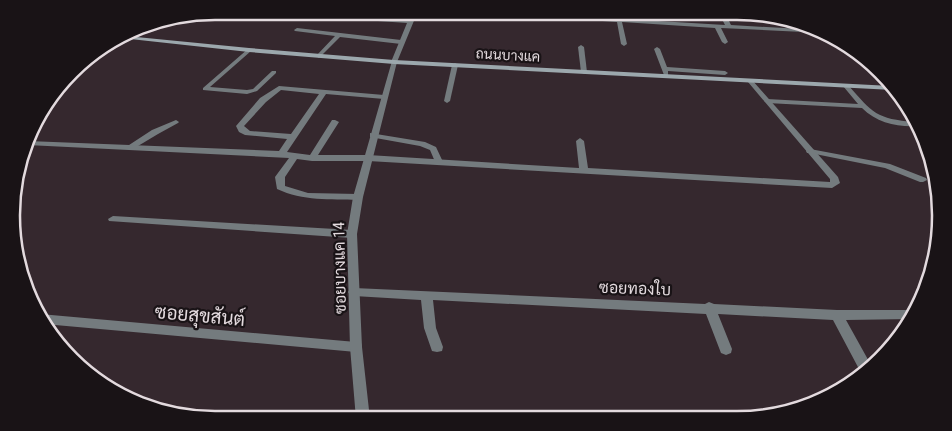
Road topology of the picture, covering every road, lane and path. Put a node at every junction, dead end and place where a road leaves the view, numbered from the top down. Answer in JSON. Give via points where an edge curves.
{"nodes":[{"id":1,"x":393,"y":20,"type":"edge"},
{"id":2,"x":619,"y":20,"type":"joint"},
{"id":3,"x":726,"y":20,"type":"edge"},
{"id":4,"x":410,"y":21,"type":"joint"},
{"id":5,"x":717,"y":26,"type":"junction"},
{"id":6,"x":729,"y":26,"type":"junction"},
{"id":7,"x":297,"y":30,"type":"dead end"},
{"id":8,"x":801,"y":31,"type":"edge"},
{"id":9,"x":339,"y":35,"type":"junction"},
{"id":10,"x":134,"y":38,"type":"edge"},
{"id":11,"x":401,"y":42,"type":"junction"},
{"id":12,"x":725,"y":42,"type":"dead end"},
{"id":13,"x":624,"y":44,"type":"dead end"},
{"id":14,"x":581,"y":47,"type":"dead end"},
{"id":15,"x":657,"y":49,"type":"dead end"},
{"id":16,"x":249,"y":50,"type":"junction"},
{"id":17,"x":319,"y":56,"type":"junction"},
{"id":18,"x":394,"y":62,"type":"junction"},
{"id":19,"x":455,"y":65,"type":"junction"},
{"id":20,"x":274,"y":72,"type":"dead end"},
{"id":21,"x":584,"y":72,"type":"junction"},
{"id":22,"x":666,"y":73,"type":"junction"},
{"id":23,"x":725,"y":73,"type":"dead end"},
{"id":24,"x":750,"y":81,"type":"junction"},
{"id":25,"x":846,"y":86,"type":"junction"},
{"id":26,"x":884,"y":88,"type":"edge"},
{"id":27,"x":325,"y":91,"type":"junction"},
{"id":28,"x":384,"y":97,"type":"junction"},
{"id":29,"x":447,"y":101,"type":"dead end"},
{"id":30,"x":767,"y":101,"type":"junction"},
{"id":31,"x":864,"y":106,"type":"junction"},
{"id":32,"x":176,"y":122,"type":"dead end"},
{"id":33,"x":335,"y":122,"type":"dead end"},
{"id":34,"x":909,"y":124,"type":"edge"},
{"id":35,"x":373,"y":135,"type":"junction"},
{"id":36,"x":293,"y":137,"type":"junction"},
{"id":37,"x":580,"y":141,"type":"dead end"},
{"id":38,"x":34,"y":143,"type":"edge"},
{"id":39,"x":130,"y":147,"type":"junction"},
{"id":40,"x":810,"y":150,"type":"junction"},
{"id":41,"x":281,"y":154,"type":"junction"},
{"id":42,"x":294,"y":156,"type":"junction"},
{"id":43,"x":312,"y":158,"type":"junction"},
{"id":44,"x":368,"y":158,"type":"junction"},
{"id":45,"x":439,"y":162,"type":"junction"},
{"id":46,"x":584,"y":170,"type":"junction"},
{"id":47,"x":923,"y":180,"type":"dead end"},
{"id":48,"x":358,"y":197,"type":"junction"},
{"id":49,"x":113,"y":219,"type":"dead end"},
{"id":50,"x":352,"y":234,"type":"junction"},
{"id":51,"x":354,"y":292,"type":"junction"},
{"id":52,"x":426,"y":295,"type":"junction"},
{"id":53,"x":709,"y":307,"type":"junction"},
{"id":54,"x":905,"y":314,"type":"edge"},
{"id":55,"x":837,"y":315,"type":"junction"},
{"id":56,"x":51,"y":321,"type":"edge"},
{"id":57,"x":356,"y":347,"type":"junction"},
{"id":58,"x":437,"y":347,"type":"dead end"},
{"id":59,"x":726,"y":350,"type":"dead end"},
{"id":60,"x":863,"y":364,"type":"edge"},
{"id":61,"x":362,"y":411,"type":"edge"}],
"edges":[{"from":1,"to":4,"type":"street"},
{"from":2,"to":5,"type":"street","via":[[670,20]]},
{"from":2,"to":13,"type":"street"},
{"from":3,"to":6,"type":"street"},
{"from":4,"to":11,"type":"street","name":"ซอยบางแค 14"},
{"from":5,"to":6,"type":"street"},
{"from":5,"to":12,"type":"street"},
{"from":6,"to":8,"type":"street"},
{"from":7,"to":9,"type":"lane"},
{"from":9,"to":11,"type":"lane"},
{"from":9,"to":17,"type":"lane"},
{"from":10,"to":16,"type":"main road","name":"ถนนบางแค"},
{"from":11,"to":18,"type":"street","name":"ซอยบางแค 14"},
{"from":14,"to":21,"type":"lane"},
{"from":15,"to":22,"type":"lane"},
{"from":16,"to":17,"type":"main road","name":"ถนนบางแค"},
{"from":16,"to":20,"type":"lane","via":[[205,89],[247,92],[254,90]]},
{"from":17,"to":18,"type":"main road","name":"ถนนบางแค"},
{"from":18,"to":19,"type":"main road","name":"ถนนบางแค"},
{"from":18,"to":28,"type":"street","name":"ซอยบางแค 14"},
{"from":19,"to":21,"type":"main road","name":"ถนนบางแค"},
{"from":19,"to":29,"type":"lane"},
{"from":21,"to":22,"type":"main road","name":"ถนนบางแค"},
{"from":22,"to":23,"type":"lane"},
{"from":22,"to":24,"type":"main road","name":"ถนนบางแค"},
{"from":24,"to":25,"type":"main road","name":"ถนนบางแค"},
{"from":24,"to":30,"type":"street"},
{"from":25,"to":26,"type":"main road","name":"ถนนบางแค"},
{"from":25,"to":31,"type":"lane"},
{"from":27,"to":28,"type":"street"},
{"from":27,"to":36,"type":"street"},
{"from":27,"to":36,"type":"street","via":[[278,88],[240,126],[248,133]]},
{"from":28,"to":35,"type":"street","name":"ซอยบางแค 14"},
{"from":30,"to":31,"type":"lane"},
{"from":30,"to":40,"type":"street"},
{"from":31,"to":34,"type":"lane","via":[[885,122]]},
{"from":32,"to":39,"type":"lane"},
{"from":33,"to":43,"type":"street"},
{"from":35,"to":44,"type":"street","name":"ซอยบางแค 14"},
{"from":35,"to":45,"type":"lane","via":[[422,144],[433,149]]},
{"from":36,"to":41,"type":"street"},
{"from":37,"to":46,"type":"street"},
{"from":38,"to":39,"type":"street"},
{"from":39,"to":41,"type":"street"},
{"from":40,"to":46,"type":"street","via":[[835,179],[832,185]]},
{"from":40,"to":47,"type":"lane","via":[[888,166]]},
{"from":41,"to":42,"type":"street"},
{"from":42,"to":43,"type":"street"},
{"from":42,"to":48,"type":"street","via":[[280,177],[280,187],[306,195]]},
{"from":43,"to":44,"type":"street"},
{"from":44,"to":45,"type":"street"},
{"from":44,"to":48,"type":"street","name":"ซอยบางแค 14"},
{"from":45,"to":46,"type":"street"},
{"from":48,"to":50,"type":"street","name":"ซอยบางแค 14"},
{"from":49,"to":50,"type":"street"},
{"from":50,"to":51,"type":"street","name":"ซอยบางแค 14"},
{"from":51,"to":52,"type":"street","name":"ซอยทองใบ"},
{"from":51,"to":57,"type":"street","name":"ซอยบางแค 14"},
{"from":52,"to":53,"type":"street","name":"ซอยทองใบ"},
{"from":52,"to":58,"type":"street","via":[[430,328]]},
{"from":53,"to":55,"type":"street","name":"ซอยทองใบ"},
{"from":53,"to":59,"type":"street"},
{"from":54,"to":55,"type":"street","name":"ซอยทองใบ"},
{"from":55,"to":60,"type":"street"},
{"from":56,"to":57,"type":"street","name":"ซอยสุขสันต์"},
{"from":57,"to":61,"type":"street","name":"ซอยบางแค 14"}]}
